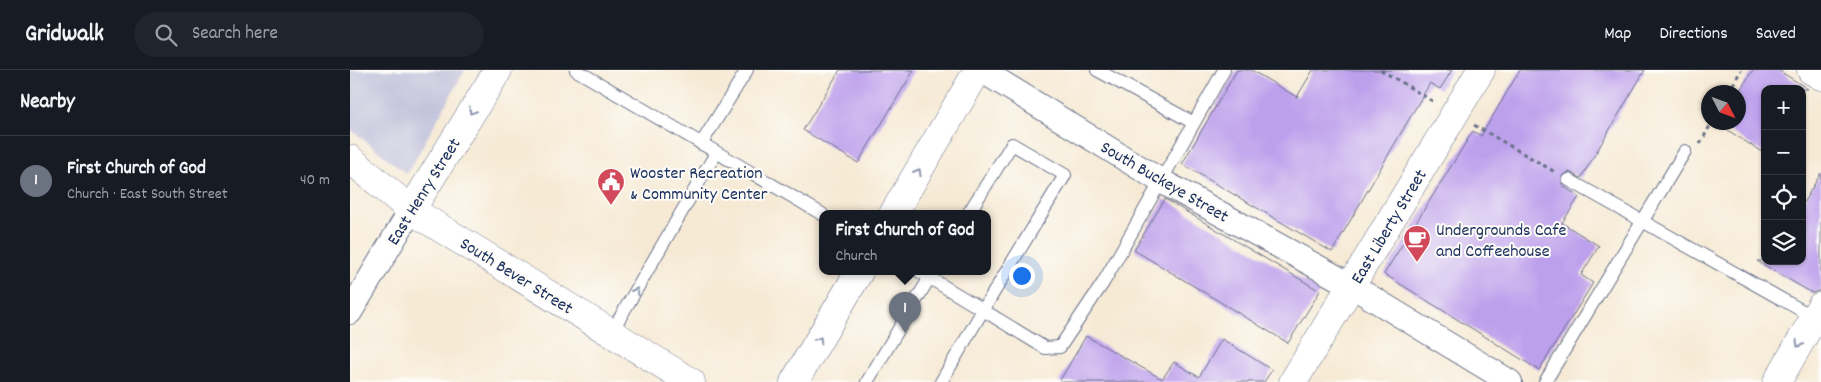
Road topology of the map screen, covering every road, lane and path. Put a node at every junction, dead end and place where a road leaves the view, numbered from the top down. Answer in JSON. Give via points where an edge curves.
{"nodes":[{"id":1,"x":498,"y":70,"type":"edge"},
{"id":2,"x":576,"y":70,"type":"edge"},
{"id":3,"x":747,"y":70,"type":"edge"},
{"id":4,"x":979,"y":70,"type":"edge"},
{"id":5,"x":1097,"y":70,"type":"edge"},
{"id":6,"x":1224,"y":70,"type":"edge"},
{"id":7,"x":1381,"y":70,"type":"edge"},
{"id":8,"x":1481,"y":70,"type":"edge"},
{"id":9,"x":1741,"y":70,"type":"edge"},
{"id":10,"x":1811,"y":70,"type":"edge"},
{"id":11,"x":1821,"y":76,"type":"edge"},
{"id":12,"x":1733,"y":85,"type":"edge"},
{"id":13,"x":1455,"y":114,"type":"junction"},
{"id":14,"x":1194,"y":123,"type":"junction"},
{"id":15,"x":1707,"y":130,"type":"edge"},
{"id":16,"x":701,"y":144,"type":"junction"},
{"id":17,"x":1698,"y":146,"type":"dead end"},
{"id":18,"x":1685,"y":151,"type":"dead end"},
{"id":19,"x":716,"y":153,"type":"junction"},
{"id":20,"x":350,"y":159,"type":"edge"},
{"id":21,"x":1569,"y":180,"type":"joint"},
{"id":22,"x":1161,"y":181,"type":"junction"},
{"id":23,"x":411,"y":210,"type":"junction"},
{"id":24,"x":895,"y":210,"type":"edge"},
{"id":25,"x":971,"y":210,"type":"edge"},
{"id":26,"x":819,"y":212,"type":"edge"},
{"id":27,"x":1641,"y":220,"type":"junction"},
{"id":28,"x":858,"y":275,"type":"edge"},
{"id":29,"x":926,"y":275,"type":"edge"},
{"id":30,"x":929,"y":275,"type":"edge"},
{"id":31,"x":1352,"y":286,"type":"junction"},
{"id":32,"x":984,"y":310,"type":"junction"},
{"id":33,"x":350,"y":312,"type":"edge"},
{"id":34,"x":1819,"y":315,"type":"edge"},
{"id":35,"x":611,"y":333,"type":"junction"},
{"id":36,"x":691,"y":382,"type":"edge"},
{"id":37,"x":794,"y":382,"type":"edge"},
{"id":38,"x":867,"y":382,"type":"edge"},
{"id":39,"x":942,"y":382,"type":"edge"},
{"id":40,"x":1293,"y":382,"type":"edge"},
{"id":41,"x":1510,"y":382,"type":"edge"},
{"id":42,"x":1545,"y":382,"type":"edge"},
{"id":43,"x":1777,"y":382,"type":"edge"}],
"edges":[{"from":1,"to":23,"type":"main road","name":"East Henry Street","one_way":true},
{"from":2,"to":16,"type":"lane"},
{"from":3,"to":16,"type":"lane"},
{"from":4,"to":22,"type":"street","name":"South Buckeye Street"},
{"from":24,"to":4,"type":"main road","one_way":true},
{"from":5,"to":14,"type":"lane"},
{"from":6,"to":14,"type":"lane"},
{"from":7,"to":13,"type":"path"},
{"from":8,"to":13,"type":"main road","name":"East Liberty Street"},
{"from":9,"to":12,"type":"path"},
{"from":10,"to":11,"type":"main road"},
{"from":13,"to":21,"type":"path"},
{"from":13,"to":31,"type":"main road","name":"East Liberty Street"},
{"from":14,"to":22,"type":"lane"},
{"from":15,"to":17,"type":"path"},
{"from":16,"to":19,"type":"lane"},
{"from":18,"to":27,"type":"lane"},
{"from":19,"to":26,"type":"lane"},
{"from":35,"to":19,"type":"lane","one_way":true},
{"from":20,"to":23,"type":"main road","name":"South Bever Street"},
{"from":21,"to":27,"type":"lane"},
{"from":22,"to":31,"type":"street","name":"South Buckeye Street"},
{"from":22,"to":32,"type":"lane","via":[[1103,283],[1060,347],[1045,348]]},
{"from":23,"to":33,"type":"street","name":"East Henry Street"},
{"from":23,"to":35,"type":"main road","name":"South Bever Street"},
{"from":25,"to":32,"type":"lane","via":[[1012,144],[1065,175]]},
{"from":27,"to":34,"type":"lane"},
{"from":27,"to":42,"type":"lane"},
{"from":37,"to":28,"type":"main road","one_way":true},
{"from":29,"to":38,"type":"lane"},
{"from":30,"to":32,"type":"lane"},
{"from":31,"to":40,"type":"main road","name":"East Liberty Street"},
{"from":31,"to":41,"type":"street","name":"South Buckeye Street"},
{"from":32,"to":39,"type":"lane"},
{"from":34,"to":43,"type":"main road","one_way":true},
{"from":35,"to":36,"type":"main road","name":"South Bever Street"}]}
